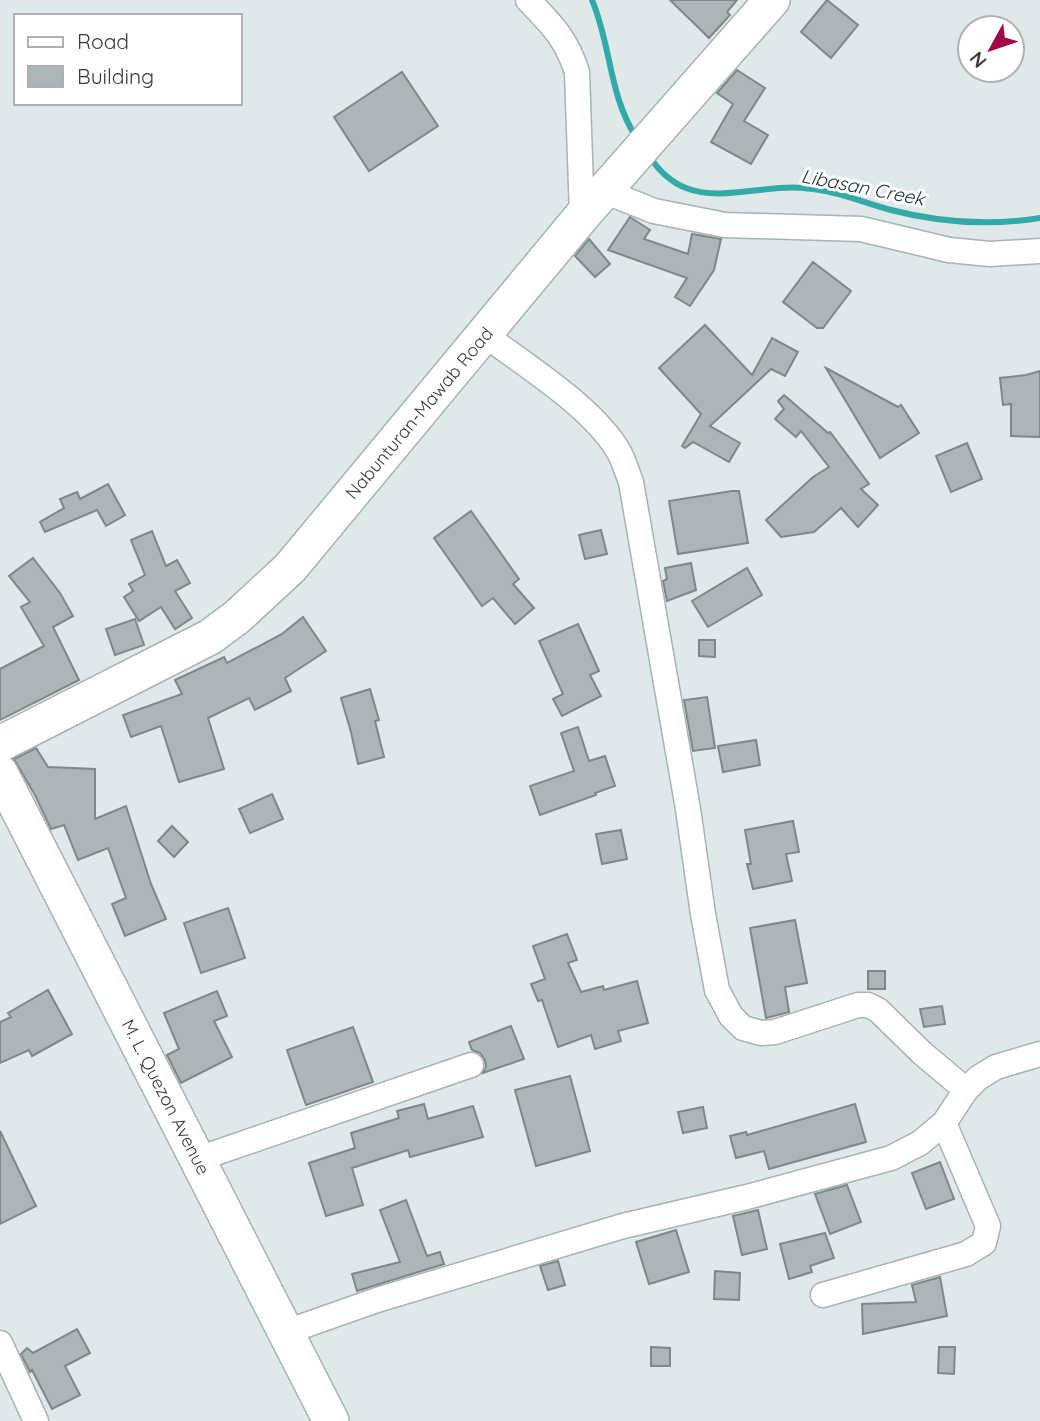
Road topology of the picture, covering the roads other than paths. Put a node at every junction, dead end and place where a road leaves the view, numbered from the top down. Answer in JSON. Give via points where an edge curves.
{"nodes":[{"id":1,"x":528,"y":0,"type":"edge"},
{"id":2,"x":772,"y":0,"type":"edge"},
{"id":3,"x":603,"y":193,"type":"junction"},
{"id":4,"x":1040,"y":251,"type":"edge"},
{"id":5,"x":485,"y":335,"type":"junction"},
{"id":6,"x":0,"y":744,"type":"edge"},
{"id":7,"x":0,"y":773,"type":"edge"},
{"id":8,"x":1040,"y":1054,"type":"edge"},
{"id":9,"x":471,"y":1065,"type":"dead end"},
{"id":10,"x":966,"y":1090,"type":"junction"},
{"id":11,"x":944,"y":1123,"type":"junction"},
{"id":12,"x":198,"y":1159,"type":"junction"},
{"id":13,"x":823,"y":1294,"type":"dead end"},
{"id":14,"x":286,"y":1332,"type":"junction"},
{"id":15,"x":0,"y":1343,"type":"edge"},
{"id":16,"x":36,"y":1421,"type":"edge"},
{"id":17,"x":331,"y":1421,"type":"edge"}],
"edges":[{"from":1,"to":3,"type":"street","via":[[570,50]]},
{"from":2,"to":3,"type":"main road","name":"Nabunturan-Mawab Road"},
{"from":3,"to":4,"type":"street","via":[[653,211],[725,225],[861,229],[949,250],[990,254]]},
{"from":3,"to":5,"type":"main road","name":"Nabunturan-Mawab Road"},
{"from":5,"to":6,"type":"main road","name":"Nabunturan-Mawab Road","via":[[290,568],[237,617],[181,653]]},
{"from":5,"to":10,"type":"street","via":[[572,400],[605,433],[631,482],[717,990],[731,1016],[743,1028],[775,1032],[869,1005]]},
{"from":7,"to":12,"type":"main road","name":"M. L. Quezon Avenue"},
{"from":8,"to":10,"type":"street","via":[[996,1067]]},
{"from":9,"to":12,"type":"street"},
{"from":10,"to":11,"type":"street"},
{"from":11,"to":13,"type":"street","via":[[988,1226],[984,1243],[966,1254]]},
{"from":11,"to":14,"type":"street","via":[[891,1158],[623,1226]]},
{"from":12,"to":14,"type":"main road","name":"M. L. Quezon Avenue"},
{"from":14,"to":17,"type":"main road","name":"M. L. Quezon Avenue"},
{"from":15,"to":16,"type":"street"}]}
